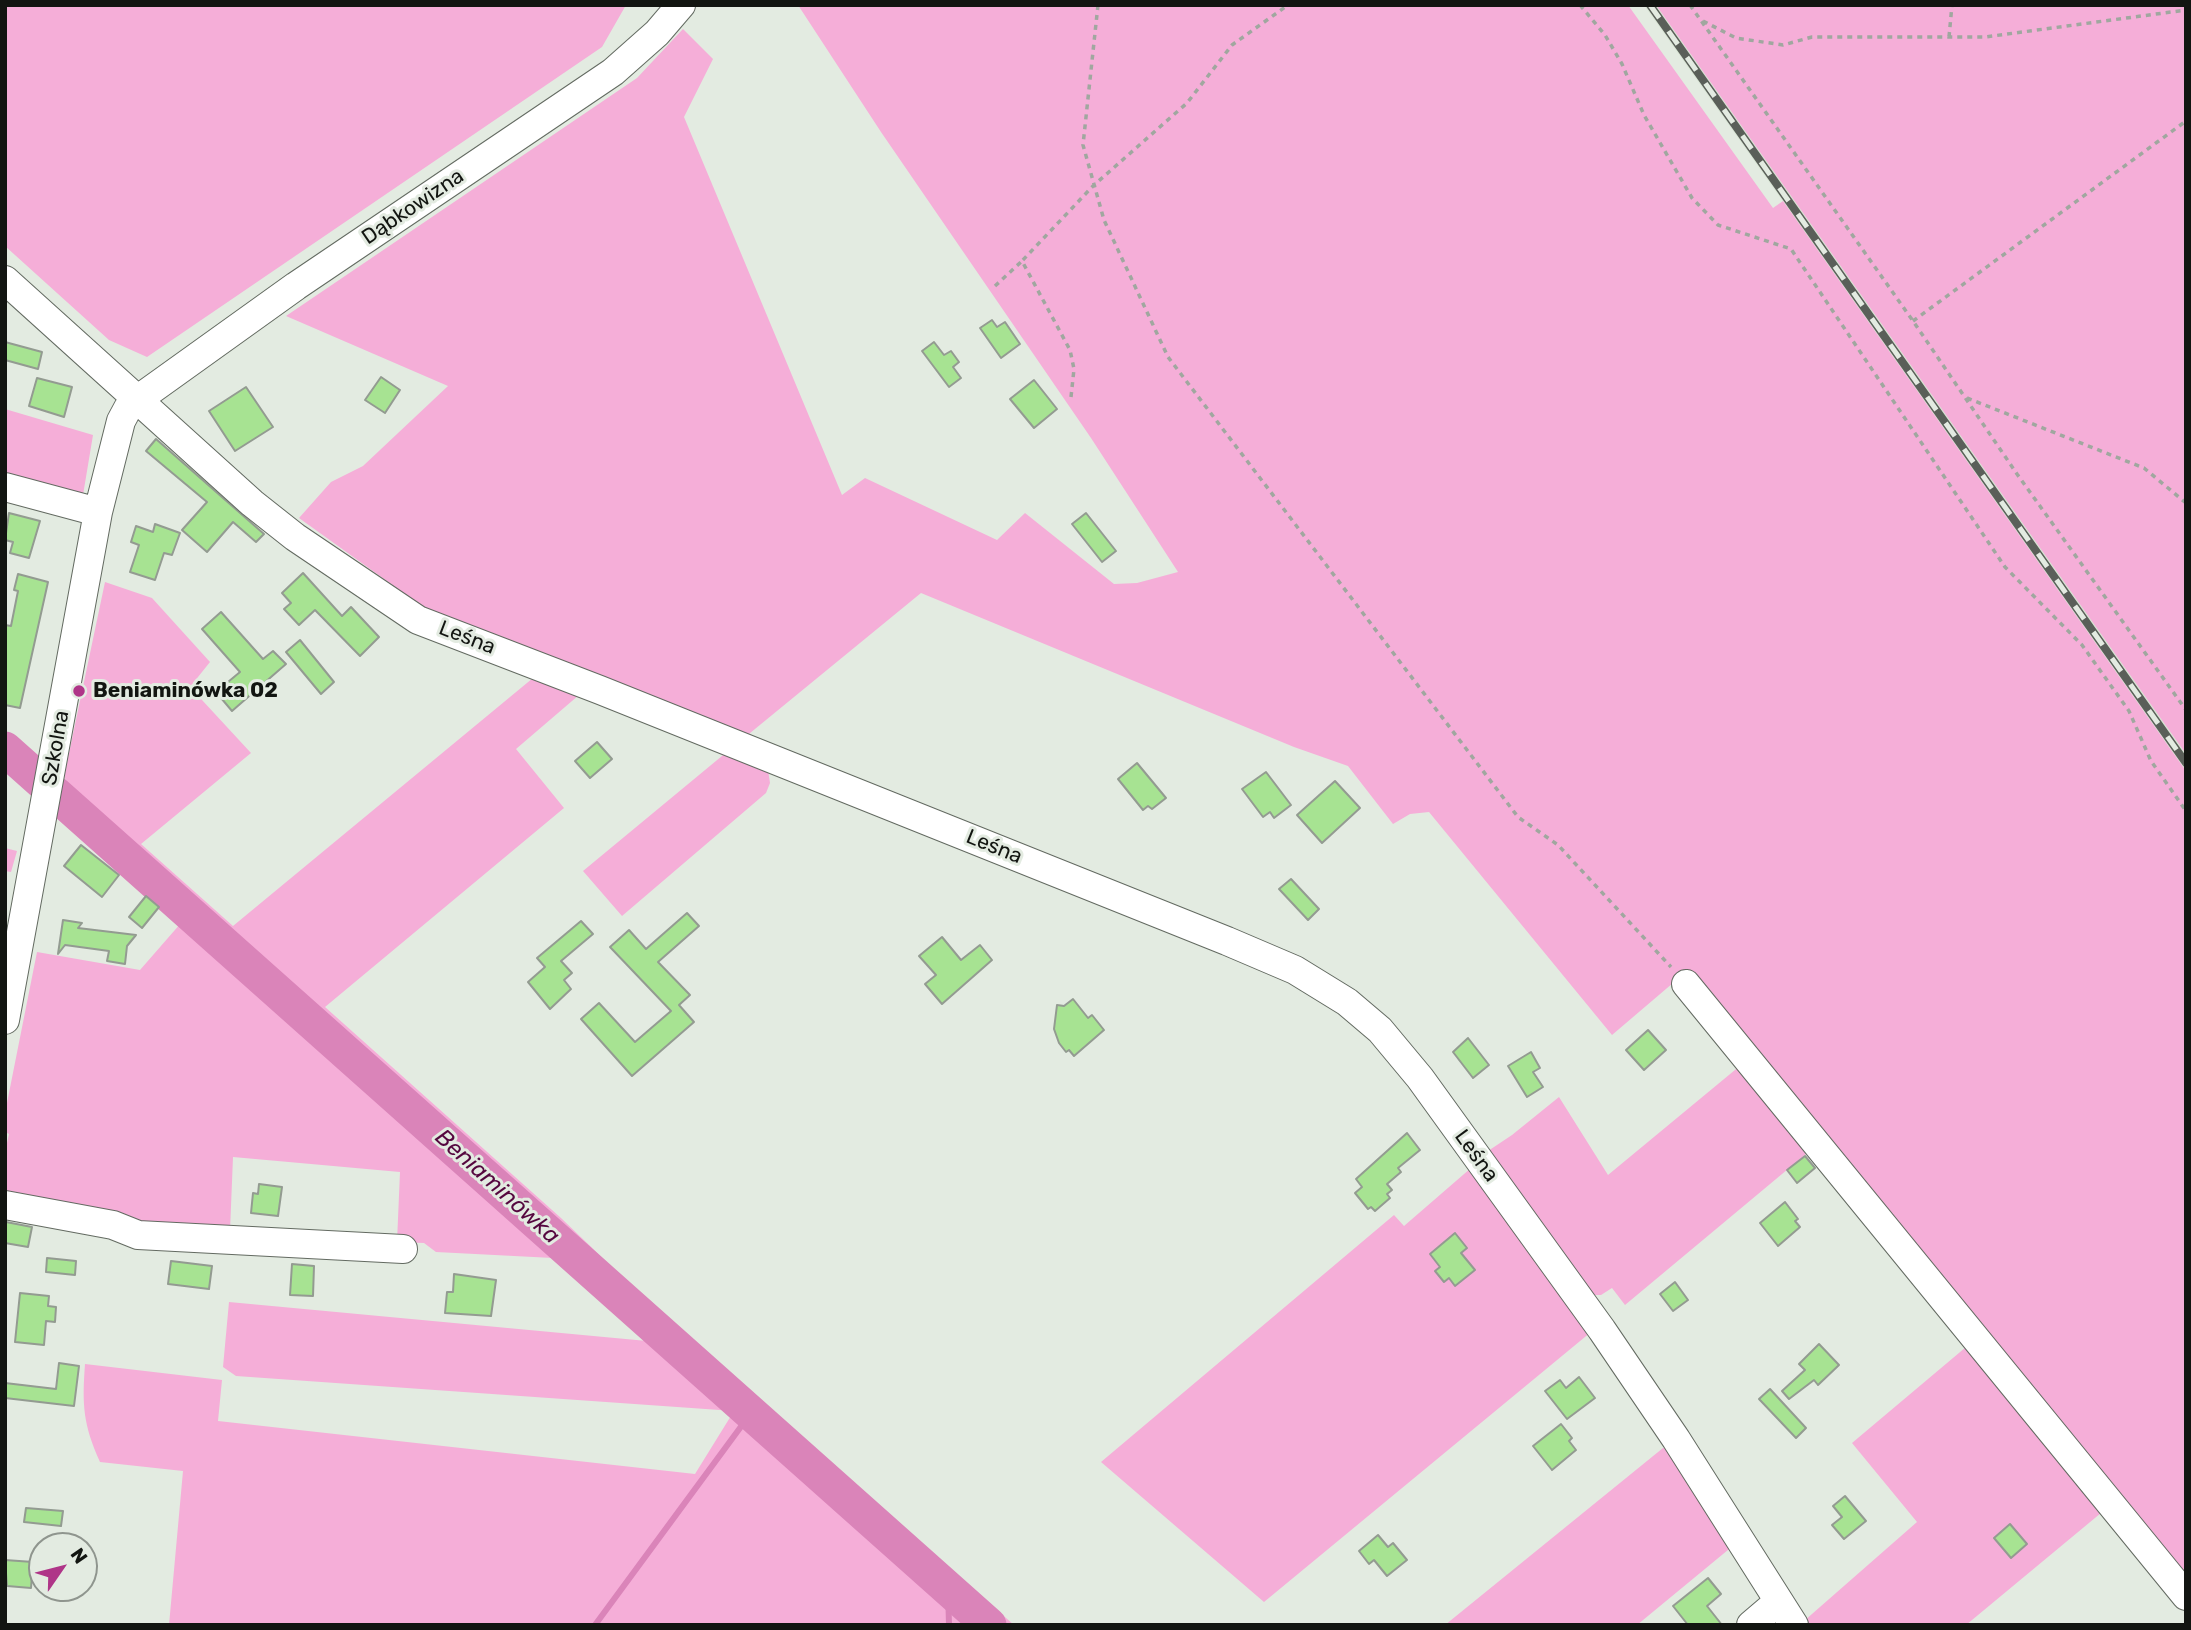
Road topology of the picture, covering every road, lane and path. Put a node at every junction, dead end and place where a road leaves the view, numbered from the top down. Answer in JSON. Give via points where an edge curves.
{"nodes":[{"id":1,"x":681,"y":5,"type":"edge"},
{"id":2,"x":1098,"y":5,"type":"edge"},
{"id":3,"x":1288,"y":5,"type":"edge"},
{"id":4,"x":1580,"y":5,"type":"edge"},
{"id":5,"x":1690,"y":5,"type":"edge"},
{"id":6,"x":1952,"y":5,"type":"edge"},
{"id":7,"x":2186,"y":10,"type":"edge"},
{"id":8,"x":1701,"y":20,"type":"junction"},
{"id":9,"x":1949,"y":37,"type":"junction"},
{"id":10,"x":2186,"y":121,"type":"edge"},
{"id":11,"x":1093,"y":186,"type":"junction"},
{"id":12,"x":1022,"y":261,"type":"junction"},
{"id":13,"x":5,"y":280,"type":"edge"},
{"id":14,"x":995,"y":286,"type":"dead end"},
{"id":15,"x":1913,"y":321,"type":"junction"},
{"id":16,"x":1071,"y":397,"type":"dead end"},
{"id":17,"x":1965,"y":398,"type":"junction"},
{"id":18,"x":137,"y":400,"type":"junction"},
{"id":19,"x":5,"y":487,"type":"edge"},
{"id":20,"x":2186,"y":503,"type":"edge"},
{"id":21,"x":98,"y":512,"type":"junction"},
{"id":22,"x":2186,"y":710,"type":"edge"},
{"id":23,"x":2186,"y":811,"type":"edge"},
{"id":24,"x":1686,"y":984,"type":"joint"},
{"id":25,"x":5,"y":1020,"type":"edge"},
{"id":26,"x":5,"y":1205,"type":"edge"},
{"id":27,"x":403,"y":1249,"type":"dead end"},
{"id":28,"x":2186,"y":1596,"type":"edge"},
{"id":29,"x":1778,"y":1602,"type":"junction"},
{"id":30,"x":1751,"y":1625,"type":"edge"},
{"id":31,"x":1794,"y":1625,"type":"edge"}],
"edges":[{"from":1,"to":18,"type":"street","name":"Dąbkowizna","via":[[613,72],[296,286]]},
{"from":2,"to":11,"type":"path","via":[[1083,145]]},
{"from":3,"to":11,"type":"path","via":[[1232,45],[1187,103]]},
{"from":4,"to":23,"type":"path","via":[[1622,64],[1644,115],[1692,198],[1718,225],[1791,249],[2005,566],[2082,645],[2129,711],[2151,761]]},
{"from":5,"to":8,"type":"path"},
{"from":6,"to":9,"type":"path"},
{"from":7,"to":9,"type":"path","via":[[2022,33]]},
{"from":8,"to":9,"type":"path","via":[[1736,38],[1783,45],[1812,37]]},
{"from":8,"to":15,"type":"path"},
{"from":10,"to":15,"type":"path"},
{"from":11,"to":12,"type":"path"},
{"from":11,"to":24,"type":"path","via":[[1104,220],[1168,356],[1518,817],[1558,845]]},
{"from":12,"to":14,"type":"path"},
{"from":12,"to":16,"type":"path","via":[[1070,350],[1074,369]]},
{"from":13,"to":18,"type":"street","name":"Leśna"},
{"from":15,"to":17,"type":"path"},
{"from":17,"to":20,"type":"path","via":[[2144,468]]},
{"from":17,"to":22,"type":"path"},
{"from":18,"to":21,"type":"street","name":"Szkolna","via":[[121,421]]},
{"from":18,"to":29,"type":"street","name":"Leśna","via":[[295,537],[418,620],[1227,941],[1295,970],[1347,1002],[1380,1030],[1420,1078],[1594,1319],[1676,1438]]},
{"from":19,"to":21,"type":"street"},
{"from":21,"to":25,"type":"street","name":"Szkolna","via":[[45,808],[19,912]]},
{"from":24,"to":28,"type":"street"},
{"from":26,"to":27,"type":"street","via":[[113,1224],[138,1235]]},
{"from":29,"to":30,"type":"street"},
{"from":29,"to":31,"type":"street","name":"Leśna"}]}
